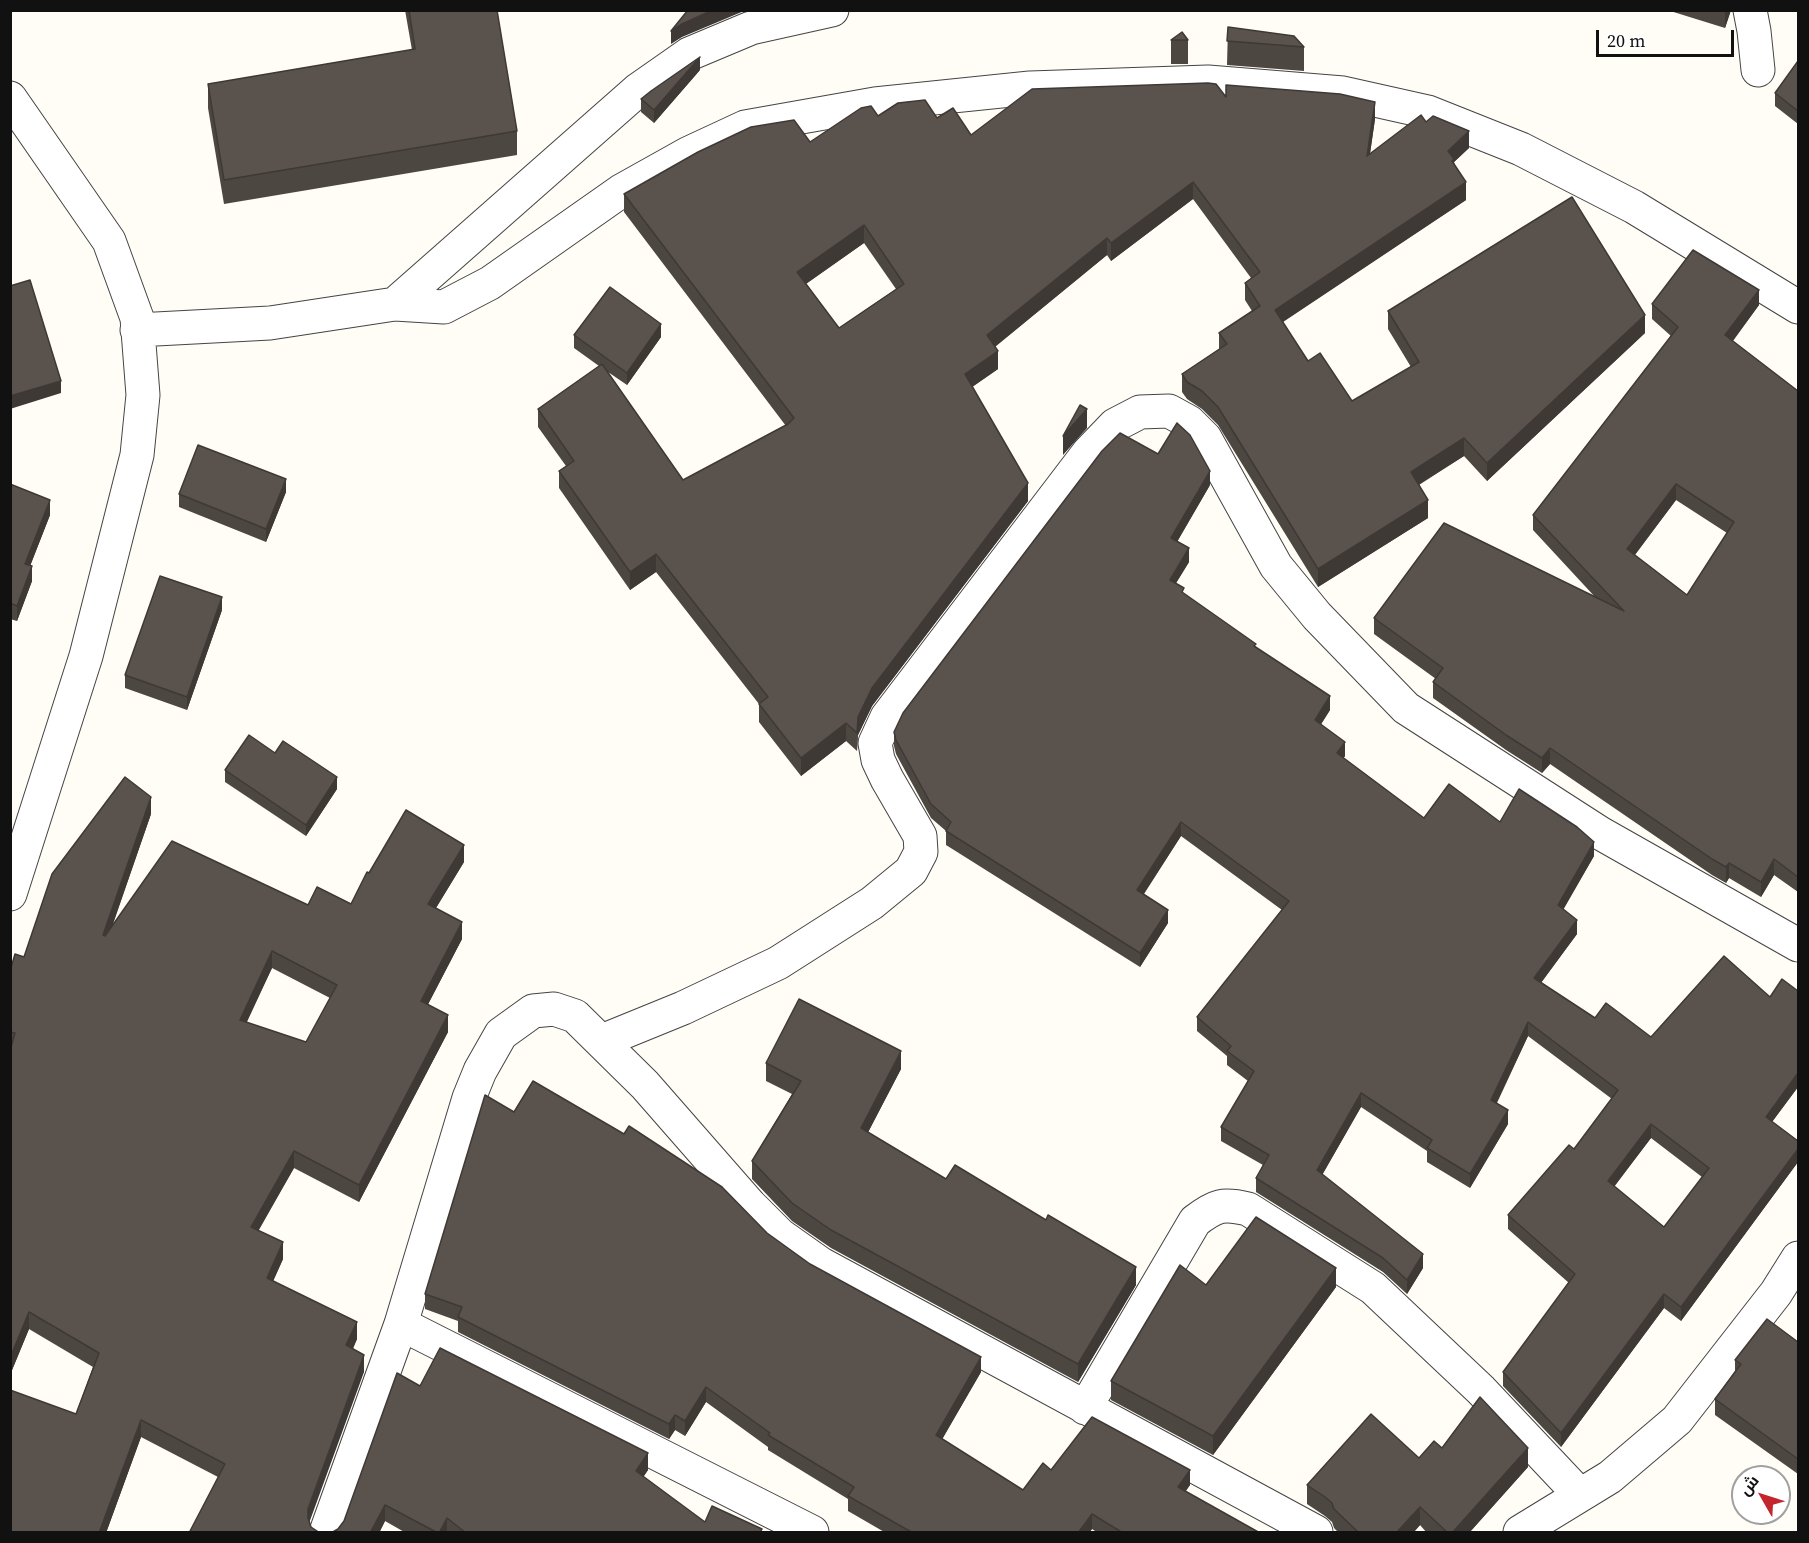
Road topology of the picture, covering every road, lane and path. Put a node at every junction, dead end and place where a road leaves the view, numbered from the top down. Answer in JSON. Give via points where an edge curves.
{"nodes":[{"id":1,"x":832,"y":10,"type":"edge"},
{"id":2,"x":1750,"y":10,"type":"edge"},
{"id":3,"x":1758,"y":70,"type":"dead end"},
{"id":4,"x":10,"y":98,"type":"edge"},
{"id":5,"x":396,"y":304,"type":"junction"},
{"id":6,"x":1798,"y":307,"type":"edge"},
{"id":7,"x":137,"y":330,"type":"junction"},
{"id":8,"x":10,"y":894,"type":"edge"},
{"id":9,"x":1798,"y":945,"type":"edge"},
{"id":10,"x":602,"y":1041,"type":"junction"},
{"id":11,"x":1798,"y":1258,"type":"edge"},
{"id":12,"x":401,"y":1324,"type":"junction"},
{"id":13,"x":1085,"y":1408,"type":"junction"},
{"id":14,"x":1580,"y":1495,"type":"junction"},
{"id":15,"x":326,"y":1533,"type":"edge"},
{"id":16,"x":812,"y":1533,"type":"edge"},
{"id":17,"x":1316,"y":1533,"type":"edge"},
{"id":18,"x":1520,"y":1533,"type":"edge"}],
"edges":[{"from":1,"to":5,"type":"street","via":[[752,28],[689,54],[639,89]]},
{"from":2,"to":3,"type":"street"},
{"from":4,"to":7,"type":"street","via":[[109,241],[137,318]]},
{"from":5,"to":6,"type":"street","via":[[444,307],[490,283],[621,191],[745,127],[875,104],[1030,88],[1208,82],[1343,93],[1428,112],[1521,149],[1634,207]]},
{"from":5,"to":7,"type":"street","via":[[270,323]]},
{"from":7,"to":8,"type":"street","via":[[143,395],[137,455],[86,656]]},
{"from":9,"to":10,"type":"street","via":[[1600,833],[1406,708],[1317,616],[1276,566],[1205,438],[1189,422],[1169,411],[1140,412],[1114,424],[1088,453],[887,717],[875,743],[887,779],[921,836],[921,852],[911,871],[872,903],[778,963]]},
{"from":10,"to":12,"type":"street","via":[[575,1016],[554,1009],[533,1011],[501,1035],[470,1098]]},
{"from":10,"to":13,"type":"street","via":[[780,1234],[821,1264]]},
{"from":11,"to":14,"type":"street","via":[[1776,1293],[1677,1420],[1610,1476]]},
{"from":12,"to":15,"type":"street"},
{"from":12,"to":16,"type":"street"},
{"from":13,"to":14,"type":"street","via":[[1195,1221],[1215,1207],[1231,1205],[1248,1209],[1373,1288],[1481,1390]]},
{"from":13,"to":17,"type":"street"},
{"from":14,"to":18,"type":"street"}]}
